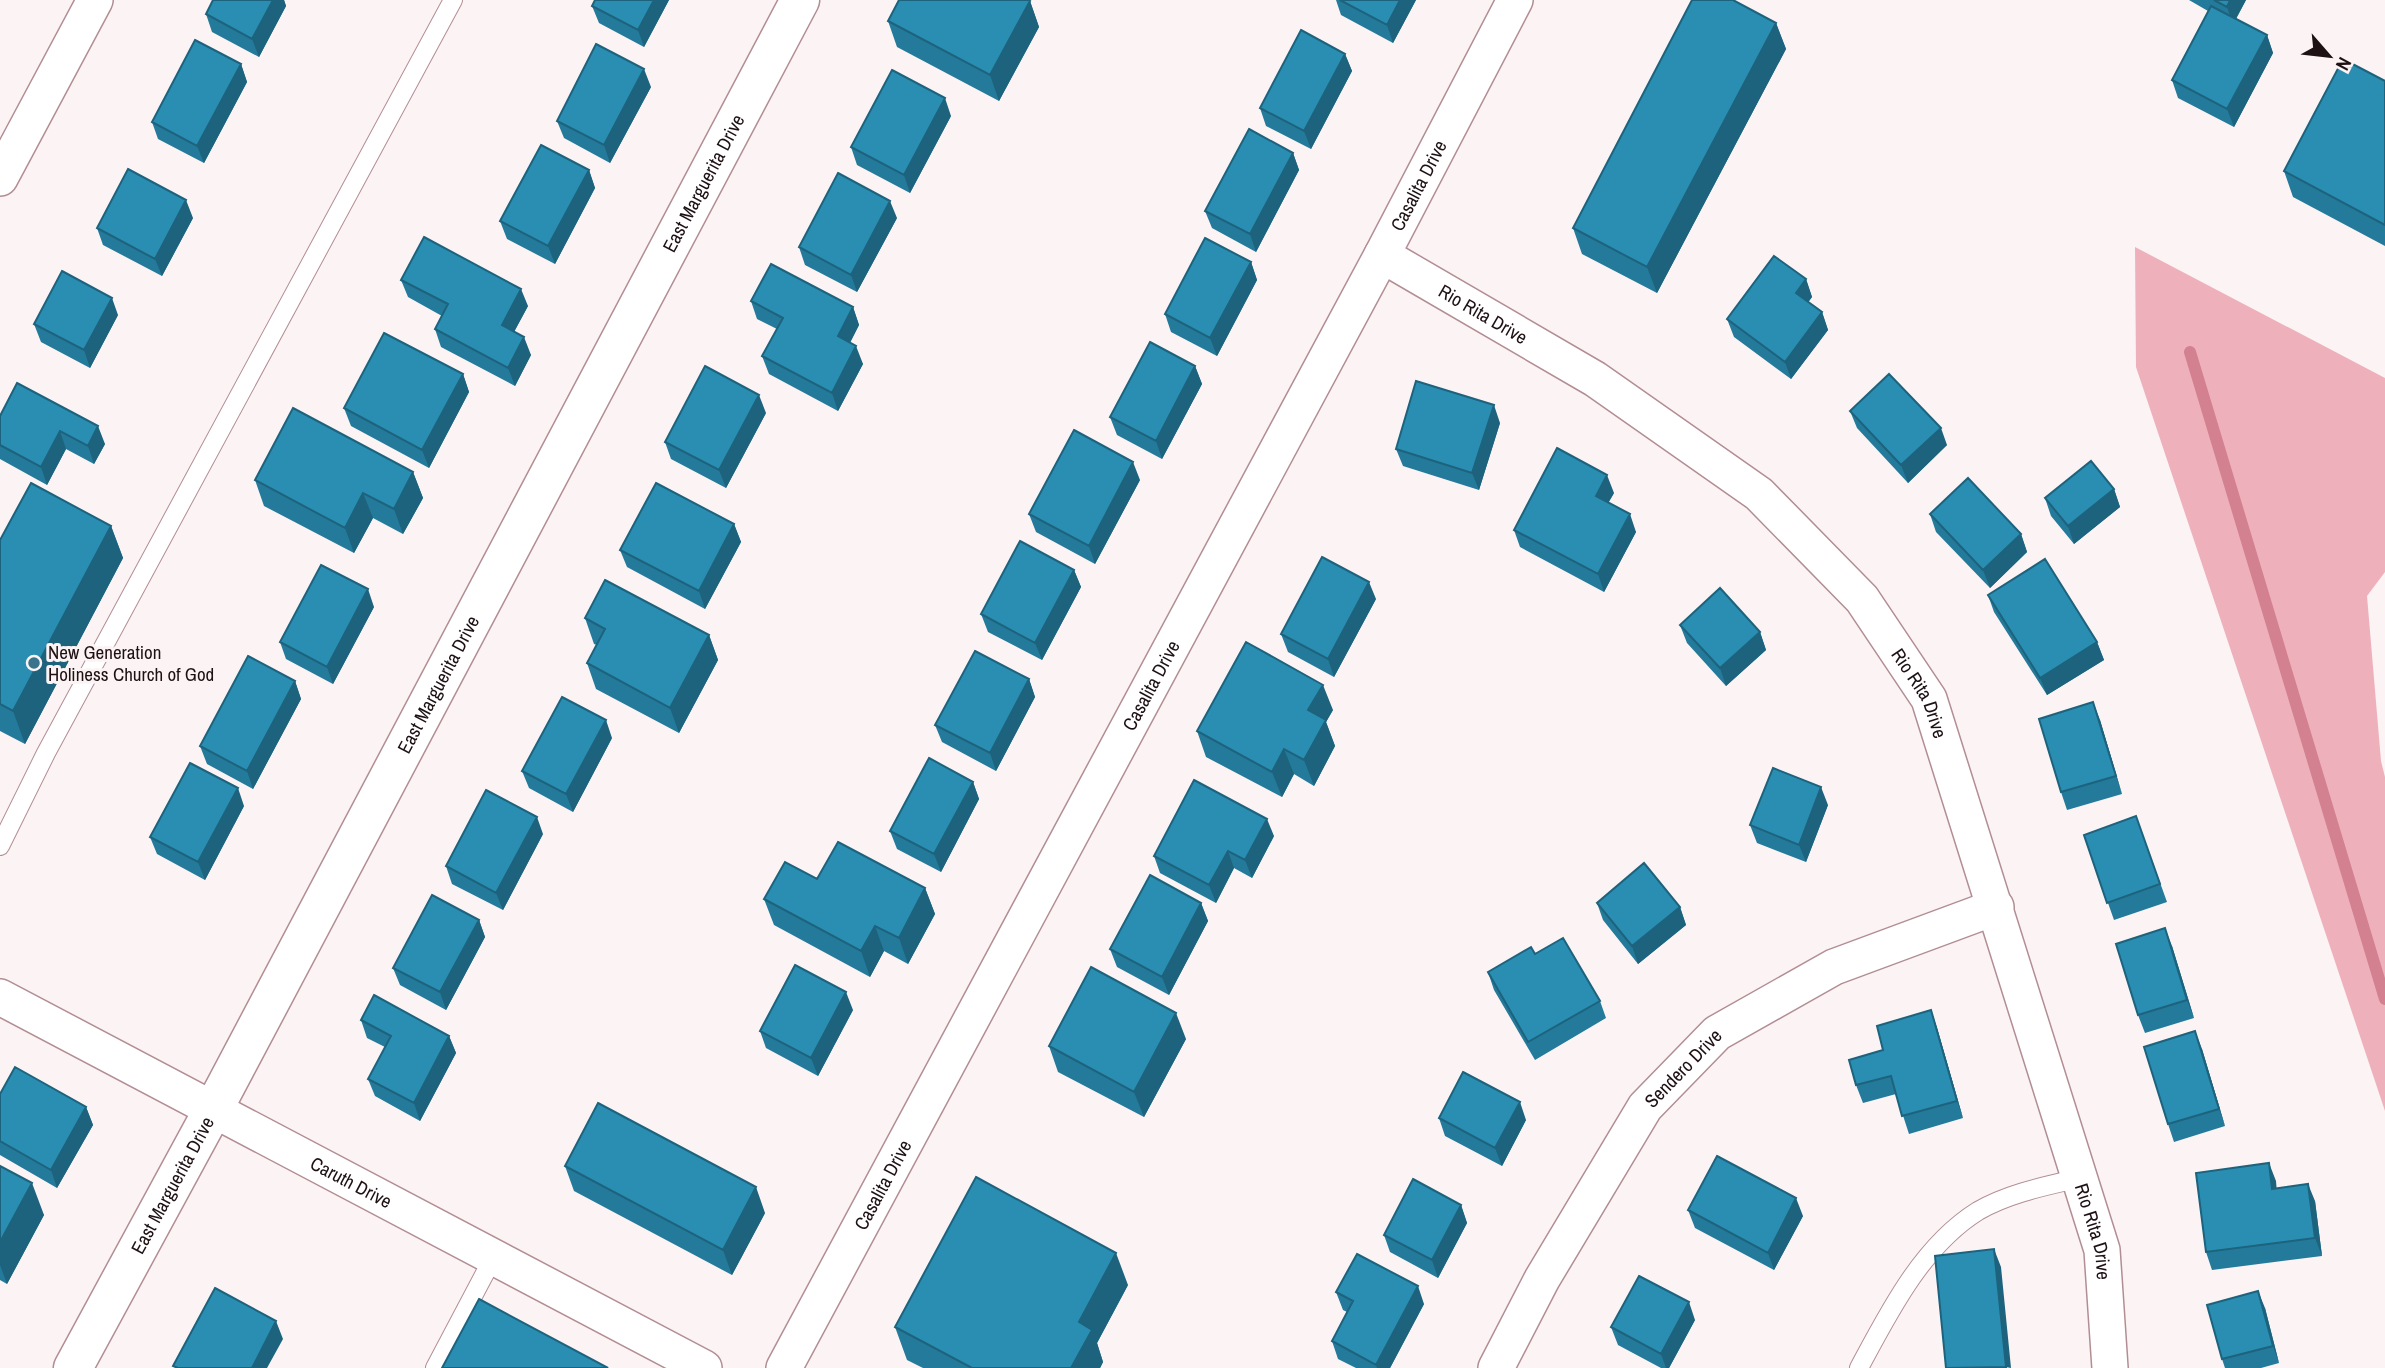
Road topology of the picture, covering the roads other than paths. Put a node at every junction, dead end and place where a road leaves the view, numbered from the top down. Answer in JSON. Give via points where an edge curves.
{"nodes":[{"id":1,"x":95,"y":0,"type":"edge"},
{"id":2,"x":453,"y":0,"type":"edge"},
{"id":3,"x":800,"y":0,"type":"edge"},
{"id":4,"x":1515,"y":0,"type":"edge"},
{"id":5,"x":0,"y":178,"type":"edge"},
{"id":6,"x":1382,"y":255,"type":"junction"},
{"id":7,"x":0,"y":846,"type":"edge"},
{"id":8,"x":1996,"y":907,"type":"junction"},
{"id":9,"x":0,"y":997,"type":"edge"},
{"id":10,"x":213,"y":1110,"type":"junction"},
{"id":11,"x":2080,"y":1178,"type":"junction"},
{"id":12,"x":493,"y":1258,"type":"junction"},
{"id":13,"x":73,"y":1368,"type":"edge"},
{"id":14,"x":435,"y":1368,"type":"edge"},
{"id":15,"x":704,"y":1368,"type":"edge"},
{"id":16,"x":784,"y":1368,"type":"edge"},
{"id":17,"x":1496,"y":1368,"type":"edge"},
{"id":18,"x":1859,"y":1368,"type":"edge"},
{"id":19,"x":2110,"y":1368,"type":"edge"}],
"edges":[{"from":1,"to":5,"type":"street"},
{"from":2,"to":7,"type":"lane"},
{"from":3,"to":10,"type":"street","name":"East Marguerita Drive"},
{"from":4,"to":6,"type":"street","name":"Casalita Drive"},
{"from":6,"to":8,"type":"street","name":"Rio Rita Drive","via":[[1595,379],[1759,494],[1862,599],[1929,699]]},
{"from":6,"to":16,"type":"street","name":"Casalita Drive"},
{"from":8,"to":11,"type":"street","name":"Rio Rita Drive"},
{"from":8,"to":17,"type":"street","name":"Sendero Drive","via":[[1833,967],[1717,1032],[1645,1107],[1542,1279]]},
{"from":9,"to":10,"type":"street","name":"Caruth Drive"},
{"from":10,"to":12,"type":"street","name":"Caruth Drive"},
{"from":10,"to":13,"type":"street","name":"East Marguerita Drive"},
{"from":11,"to":18,"type":"lane","via":[[2030,1190],[1979,1211],[1938,1244],[1920,1265]]},
{"from":11,"to":19,"type":"street","name":"Rio Rita Drive","via":[[2102,1250]]},
{"from":12,"to":14,"type":"lane"},
{"from":12,"to":15,"type":"street","name":"Caruth Drive"}]}
